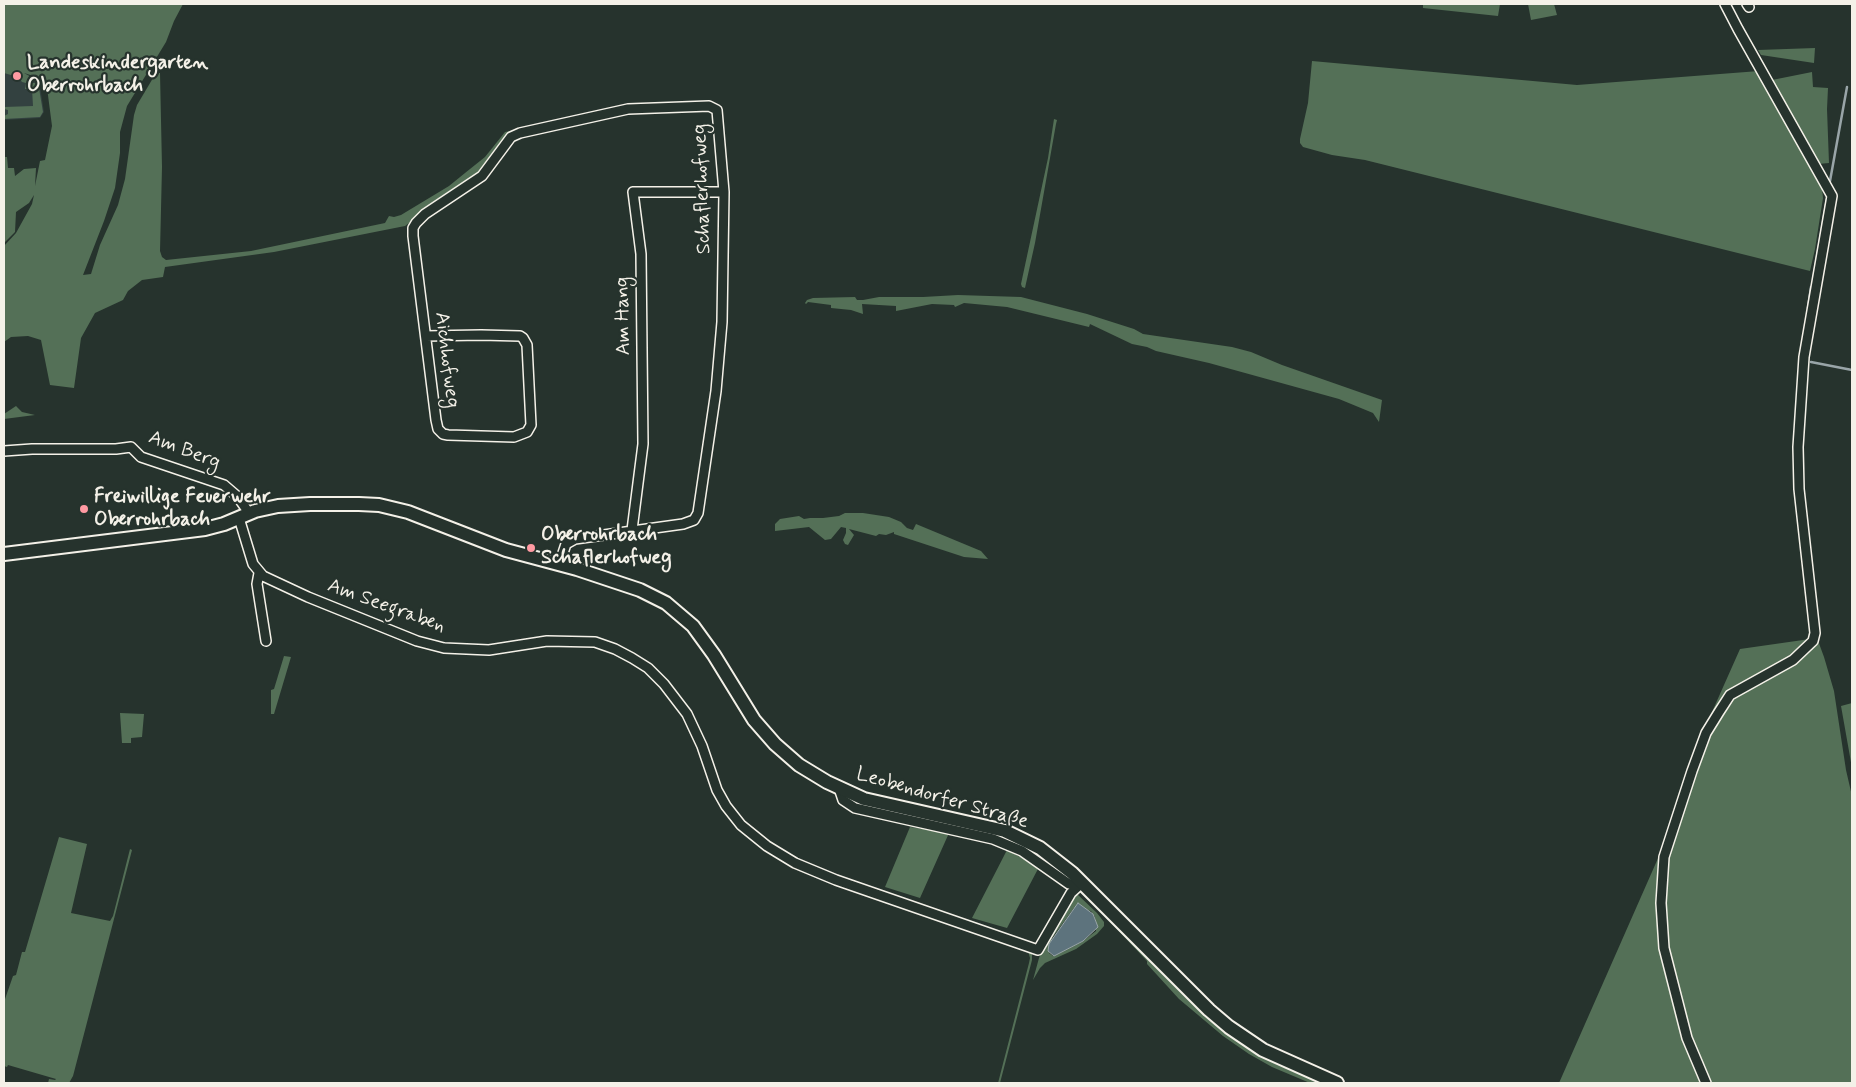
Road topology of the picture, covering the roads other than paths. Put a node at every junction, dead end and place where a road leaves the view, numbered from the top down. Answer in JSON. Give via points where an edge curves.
{"nodes":[{"id":1,"x":1725,"y":4,"type":"edge"},
{"id":2,"x":724,"y":192,"type":"junction"},
{"id":3,"x":413,"y":228,"type":"joint"},
{"id":4,"x":426,"y":336,"type":"junction"},
{"id":5,"x":4,"y":452,"type":"edge"},
{"id":6,"x":244,"y":516,"type":"junction"},
{"id":7,"x":632,"y":530,"type":"junction"},
{"id":8,"x":4,"y":554,"type":"edge"},
{"id":9,"x":559,"y":565,"type":"junction"},
{"id":10,"x":259,"y":573,"type":"junction"},
{"id":11,"x":266,"y":640,"type":"dead end"},
{"id":12,"x":1082,"y":883,"type":"junction"},
{"id":13,"x":1337,"y":1083,"type":"edge"},
{"id":14,"x":1706,"y":1083,"type":"edge"}],
"edges":[{"from":1,"to":14,"type":"street","via":[[1832,196],[1804,357],[1798,446],[1799,489],[1816,633],[1813,641],[1793,660],[1730,695],[1703,740],[1664,857],[1661,903],[1664,948],[1687,1038]]},
{"from":2,"to":3,"type":"street","name":"Schaflerhofweg","via":[[715,108],[628,109],[514,135],[482,176],[425,214]]},
{"from":2,"to":7,"type":"street","name":"Schaflerhofweg","via":[[722,322],[716,391],[698,513],[694,520],[683,524]]},
{"from":2,"to":7,"type":"street","name":"Am Hang","via":[[633,192],[641,254],[643,444]]},
{"from":3,"to":4,"type":"street","name":"Aichhofweg"},
{"from":4,"to":4,"type":"street","name":"Aichhofweg","via":[[440,432],[514,437],[527,432],[531,425],[528,346],[523,338]]},
{"from":5,"to":6,"type":"street","name":"Am Berg","via":[[131,447],[141,457],[229,488],[238,497]]},
{"from":6,"to":8,"type":"main road","name":"Leobendorfer Straße","via":[[205,529]]},
{"from":6,"to":9,"type":"main road","name":"Leobendorfer Straße","via":[[299,504],[379,505],[414,514],[506,550]]},
{"from":6,"to":10,"type":"street","via":[[253,564]]},
{"from":7,"to":9,"type":"street","via":[[572,540],[565,546]]},
{"from":9,"to":12,"type":"main road","name":"Leobendorfer Straße","via":[[640,590],[680,614],[703,638],[761,729],[799,764],[839,788],[874,802],[976,824],[1019,837],[1057,860]]},
{"from":10,"to":11,"type":"street","via":[[257,584]]},
{"from":10,"to":12,"type":"street","name":"Am Seegraben","via":[[324,604],[437,647],[489,650],[546,641],[595,642],[632,658],[664,684],[687,714],[717,790],[742,825],[767,846],[836,880],[1038,950],[1071,893]]},
{"from":12,"to":13,"type":"main road","name":"Leobendorfer Straße","via":[[1229,1027],[1263,1050]]}]}
